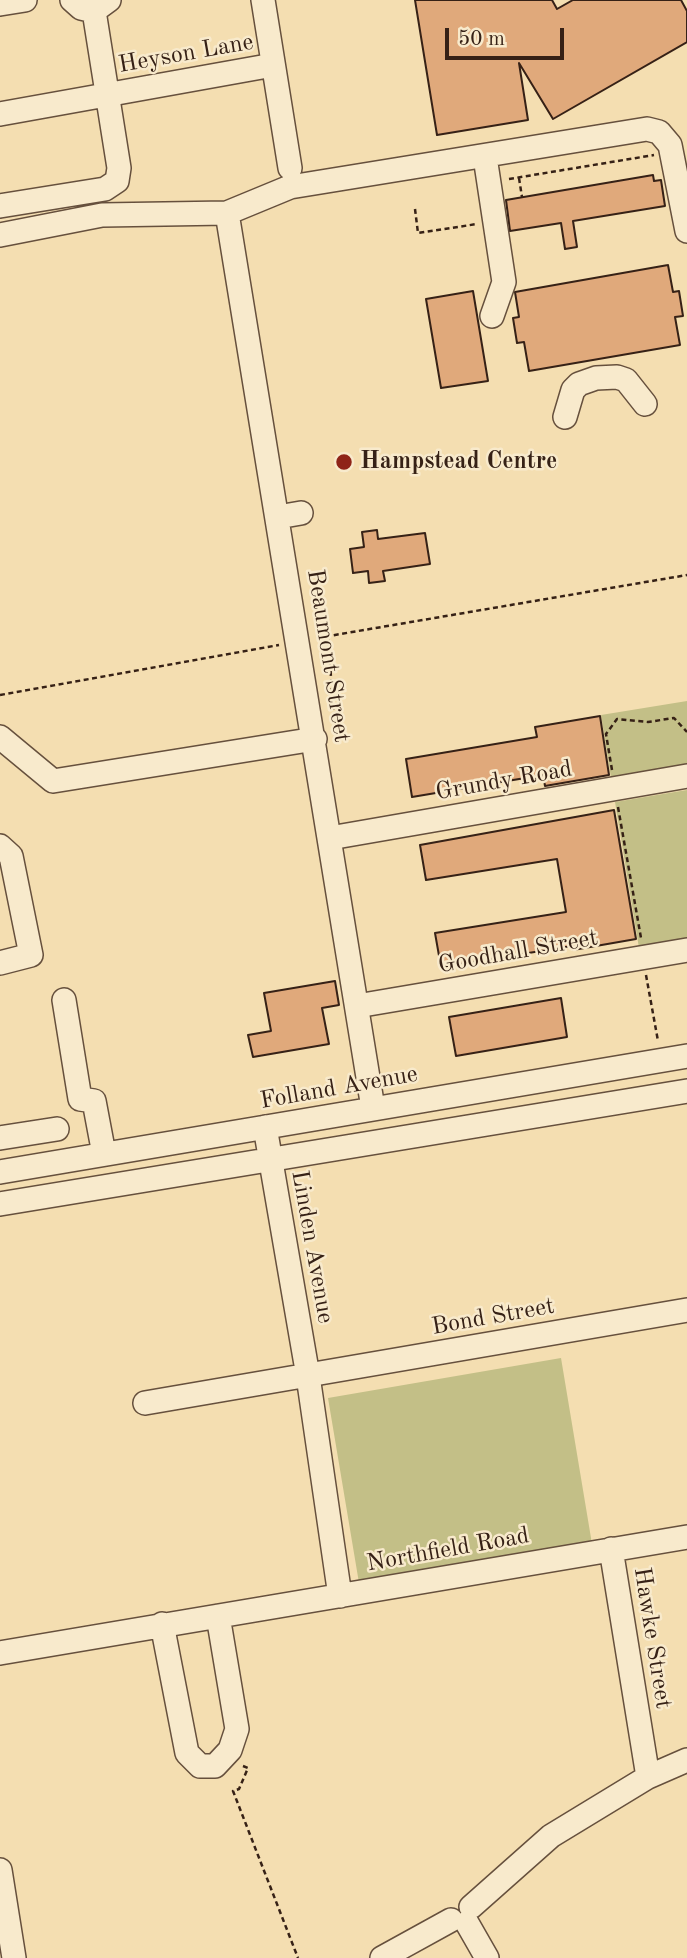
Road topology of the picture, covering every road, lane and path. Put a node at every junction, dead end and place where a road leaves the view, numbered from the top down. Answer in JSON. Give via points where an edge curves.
{"nodes":[{"id":1,"x":25,"y":0,"type":"edge"},
{"id":2,"x":72,"y":0,"type":"edge"},
{"id":3,"x":263,"y":0,"type":"edge"},
{"id":4,"x":0,"y":4,"type":"edge"},
{"id":5,"x":101,"y":5,"type":"edge"},
{"id":6,"x":273,"y":65,"type":"junction"},
{"id":7,"x":107,"y":95,"type":"junction"},
{"id":8,"x":0,"y":114,"type":"edge"},
{"id":9,"x":679,"y":151,"type":"edge"},
{"id":10,"x":485,"y":157,"type":"junction"},
{"id":11,"x":290,"y":168,"type":"dead end"},
{"id":12,"x":519,"y":178,"type":"junction"},
{"id":13,"x":489,"y":183,"type":"junction"},
{"id":14,"x":522,"y":197,"type":"dead end"},
{"id":15,"x":0,"y":206,"type":"edge"},
{"id":16,"x":415,"y":209,"type":"dead end"},
{"id":17,"x":227,"y":213,"type":"junction"},
{"id":18,"x":488,"y":222,"type":"dead end"},
{"id":19,"x":687,"y":231,"type":"edge"},
{"id":20,"x":0,"y":235,"type":"edge"},
{"id":21,"x":492,"y":316,"type":"dead end"},
{"id":22,"x":645,"y":404,"type":"dead end"},
{"id":23,"x":565,"y":417,"type":"dead end"},
{"id":24,"x":301,"y":513,"type":"dead end"},
{"id":25,"x":278,"y":517,"type":"junction"},
{"id":26,"x":687,"y":575,"type":"edge"},
{"id":27,"x":328,"y":636,"type":"junction"},
{"id":28,"x":298,"y":641,"type":"junction"},
{"id":29,"x":0,"y":695,"type":"edge"},
{"id":30,"x":687,"y":732,"type":"edge"},
{"id":31,"x":325,"y":735,"type":"junction"},
{"id":32,"x":0,"y":737,"type":"edge"},
{"id":33,"x":687,"y":776,"type":"edge"},
{"id":34,"x":614,"y":780,"type":"dead end"},
{"id":35,"x":618,"y":807,"type":"dead end"},
{"id":36,"x":330,"y":838,"type":"junction"},
{"id":37,"x":0,"y":846,"type":"edge"},
{"id":38,"x":641,"y":941,"type":"dead end"},
{"id":39,"x":687,"y":950,"type":"edge"},
{"id":40,"x":0,"y":963,"type":"edge"},
{"id":41,"x":645,"y":969,"type":"dead end"},
{"id":42,"x":64,"y":1000,"type":"dead end"},
{"id":43,"x":357,"y":1006,"type":"junction"},
{"id":44,"x":657,"y":1041,"type":"dead end"},
{"id":45,"x":687,"y":1056,"type":"edge"},
{"id":46,"x":687,"y":1091,"type":"edge"},
{"id":47,"x":373,"y":1108,"type":"junction"},
{"id":48,"x":265,"y":1127,"type":"junction"},
{"id":49,"x":57,"y":1129,"type":"dead end"},
{"id":50,"x":33,"y":1132,"type":"junction"},
{"id":51,"x":0,"y":1138,"type":"edge"},
{"id":52,"x":104,"y":1154,"type":"junction"},
{"id":53,"x":64,"y":1161,"type":"junction"},
{"id":54,"x":271,"y":1162,"type":"junction"},
{"id":55,"x":0,"y":1172,"type":"edge"},
{"id":56,"x":0,"y":1204,"type":"edge"},
{"id":57,"x":687,"y":1310,"type":"edge"},
{"id":58,"x":308,"y":1376,"type":"junction"},
{"id":59,"x":145,"y":1403,"type":"dead end"},
{"id":60,"x":687,"y":1537,"type":"edge"},
{"id":61,"x":611,"y":1549,"type":"junction"},
{"id":62,"x":340,"y":1596,"type":"junction"},
{"id":63,"x":218,"y":1616,"type":"junction"},
{"id":64,"x":162,"y":1624,"type":"junction"},
{"id":65,"x":0,"y":1653,"type":"edge"},
{"id":66,"x":223,"y":1757,"type":"junction"},
{"id":67,"x":687,"y":1760,"type":"edge"},
{"id":68,"x":648,"y":1777,"type":"junction"},
{"id":69,"x":0,"y":1870,"type":"edge"},
{"id":70,"x":463,"y":1917,"type":"junction"},
{"id":71,"x":14,"y":1958,"type":"edge"},
{"id":72,"x":298,"y":1958,"type":"edge"},
{"id":73,"x":382,"y":1958,"type":"edge"},
{"id":74,"x":487,"y":1958,"type":"edge"}],
"edges":[{"from":1,"to":4,"type":"street"},
{"from":2,"to":5,"type":"street","via":[[81,8]]},
{"from":3,"to":6,"type":"street"},
{"from":5,"to":7,"type":"street"},
{"from":6,"to":7,"type":"street","name":"Heyson Lane"},
{"from":6,"to":11,"type":"street"},
{"from":7,"to":8,"type":"street","name":"Heyson Lane"},
{"from":7,"to":15,"type":"street","via":[[120,168],[117,181],[105,189]]},
{"from":9,"to":10,"type":"street","via":[[663,135],[647,129]]},
{"from":9,"to":12,"type":"path"},
{"from":9,"to":19,"type":"street"},
{"from":10,"to":13,"type":"street"},
{"from":10,"to":17,"type":"street","via":[[290,187]]},
{"from":12,"to":13,"type":"path"},
{"from":12,"to":14,"type":"path"},
{"from":13,"to":21,"type":"street","via":[[504,282]]},
{"from":16,"to":18,"type":"path","via":[[418,233]]},
{"from":17,"to":20,"type":"street","via":[[102,215]]},
{"from":17,"to":25,"type":"street","name":"Beaumont Street"},
{"from":22,"to":23,"type":"street","via":[[626,380],[596,378],[573,390]]},
{"from":24,"to":25,"type":"street"},
{"from":25,"to":28,"type":"street","name":"Beaumont Street"},
{"from":26,"to":27,"type":"path"},
{"from":27,"to":28,"type":"path"},
{"from":27,"to":31,"type":"path","via":[[330,692]]},
{"from":28,"to":29,"type":"path"},
{"from":28,"to":31,"type":"street","name":"Beaumont Street"},
{"from":30,"to":34,"type":"path","via":[[674,718],[648,722],[617,719],[606,734]]},
{"from":31,"to":32,"type":"street","via":[[53,781]]},
{"from":31,"to":36,"type":"street","name":"Beaumont Street"},
{"from":33,"to":36,"type":"street","name":"Grundy Road"},
{"from":35,"to":38,"type":"path"},
{"from":36,"to":43,"type":"street","name":"Beaumont Street"},
{"from":37,"to":40,"type":"street","via":[[11,856],[31,955]]},
{"from":39,"to":43,"type":"street","name":"Goodhall Street"},
{"from":41,"to":44,"type":"path"},
{"from":42,"to":52,"type":"street","via":[[80,1099],[94,1101]]},
{"from":43,"to":47,"type":"street","name":"Beaumont Street","via":[[359,1065]]},
{"from":45,"to":47,"type":"street","name":"Folland Avenue"},
{"from":46,"to":54,"type":"street"},
{"from":47,"to":48,"type":"street","name":"Folland Avenue"},
{"from":48,"to":52,"type":"street","name":"Folland Avenue"},
{"from":48,"to":54,"type":"street","name":"Linden Avenue"},
{"from":49,"to":50,"type":"street"},
{"from":50,"to":51,"type":"street"},
{"from":50,"to":53,"type":"street"},
{"from":52,"to":53,"type":"street","name":"Folland Avenue"},
{"from":53,"to":55,"type":"street","name":"Folland Avenue"},
{"from":54,"to":56,"type":"street"},
{"from":54,"to":58,"type":"street","name":"Linden Avenue"},
{"from":57,"to":58,"type":"street","name":"Bond Street"},
{"from":58,"to":59,"type":"street"},
{"from":58,"to":62,"type":"street","name":"Linden Avenue"},
{"from":60,"to":61,"type":"street","name":"Northfield Road"},
{"from":61,"to":62,"type":"street","name":"Northfield Road"},
{"from":61,"to":68,"type":"street","name":"Hawke Street"},
{"from":62,"to":63,"type":"street","name":"Northfield Road"},
{"from":63,"to":64,"type":"street","name":"Northfield Road"},
{"from":63,"to":66,"type":"street","via":[[237,1729]]},
{"from":64,"to":65,"type":"street","name":"Northfield Road"},
{"from":64,"to":66,"type":"street","via":[[187,1753],[200,1766],[215,1766]]},
{"from":66,"to":72,"type":"path","via":[[248,1768],[233,1791]]},
{"from":67,"to":68,"type":"street"},
{"from":68,"to":70,"type":"street","via":[[551,1836]]},
{"from":69,"to":71,"type":"street"},
{"from":70,"to":73,"type":"street"},
{"from":70,"to":74,"type":"street"}]}
